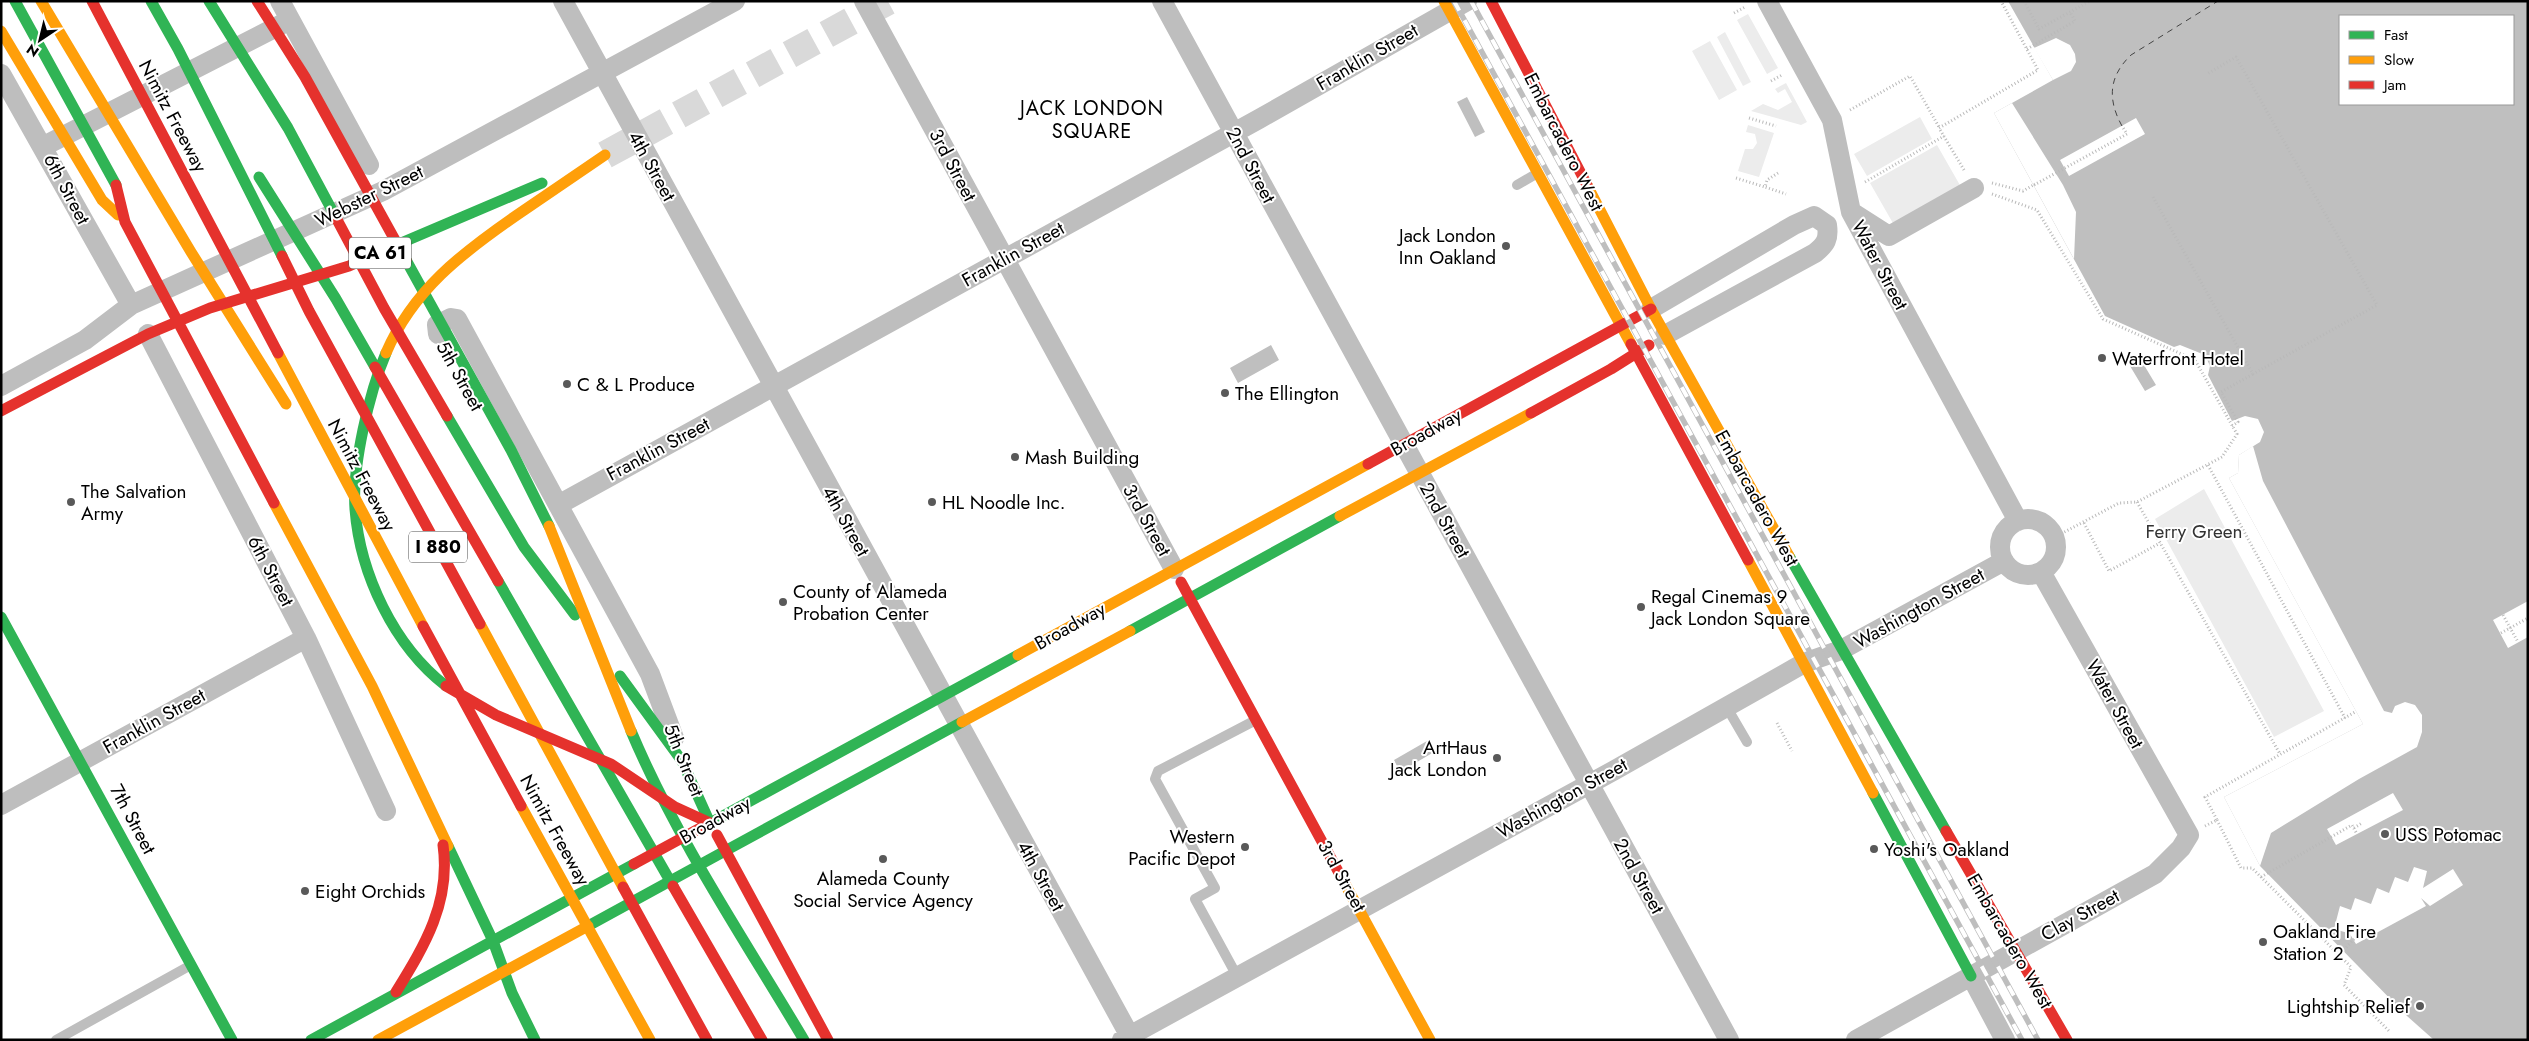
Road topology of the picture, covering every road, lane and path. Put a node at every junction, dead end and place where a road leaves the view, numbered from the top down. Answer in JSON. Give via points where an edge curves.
{"nodes":[{"id":1,"x":15,"y":1,"type":"edge"},
{"id":2,"x":41,"y":1,"type":"edge"},
{"id":3,"x":92,"y":1,"type":"edge"},
{"id":4,"x":151,"y":1,"type":"edge"},
{"id":5,"x":209,"y":1,"type":"edge"},
{"id":6,"x":250,"y":1,"type":"edge"},
{"id":7,"x":257,"y":1,"type":"edge"},
{"id":8,"x":280,"y":1,"type":"edge"},
{"id":9,"x":563,"y":1,"type":"edge"},
{"id":10,"x":735,"y":1,"type":"edge"},
{"id":11,"x":864,"y":1,"type":"edge"},
{"id":12,"x":1162,"y":1,"type":"edge"},
{"id":13,"x":1467,"y":1,"type":"edge"},
{"id":14,"x":1491,"y":1,"type":"edge"},
{"id":15,"x":1767,"y":1,"type":"edge"},
{"id":16,"x":2001,"y":1,"type":"edge"},
{"id":17,"x":2024,"y":1,"type":"edge"},
{"id":18,"x":2090,"y":1,"type":"edge"},
{"id":19,"x":1447,"y":6,"type":"edge"},
{"id":20,"x":1745,"y":7,"type":"dead end"},
{"id":21,"x":2070,"y":12,"type":"junction"},
{"id":22,"x":1734,"y":13,"type":"dead end"},
{"id":23,"x":290,"y":20,"type":"junction"},
{"id":24,"x":242,"y":28,"type":"dead end"},
{"id":25,"x":1,"y":31,"type":"edge"},
{"id":26,"x":268,"y":32,"type":"junction"},
{"id":27,"x":178,"y":49,"type":"junction"},
{"id":28,"x":2027,"y":49,"type":"junction"},
{"id":29,"x":1,"y":74,"type":"edge"},
{"id":30,"x":602,"y":74,"type":"junction"},
{"id":31,"x":2207,"y":74,"type":"dead end"},
{"id":32,"x":1782,"y":75,"type":"dead end"},
{"id":33,"x":1771,"y":81,"type":"dead end"},
{"id":34,"x":1749,"y":118,"type":"dead end"},
{"id":35,"x":1832,"y":120,"type":"junction"},
{"id":36,"x":1776,"y":126,"type":"dead end"},
{"id":37,"x":2122,"y":126,"type":"dead end"},
{"id":38,"x":288,"y":128,"type":"junction"},
{"id":39,"x":1939,"y":128,"type":"junction"},
{"id":40,"x":1234,"y":132,"type":"junction"},
{"id":41,"x":1944,"y":136,"type":"junction"},
{"id":42,"x":44,"y":146,"type":"junction"},
{"id":43,"x":241,"y":149,"type":"dead end"},
{"id":44,"x":252,"y":165,"type":"dead end"},
{"id":45,"x":1778,"y":173,"type":"dead end"},
{"id":46,"x":1537,"y":174,"type":"junction"},
{"id":47,"x":1736,"y":178,"type":"dead end"},
{"id":48,"x":1517,"y":185,"type":"dead end"},
{"id":49,"x":1980,"y":185,"type":"junction"},
{"id":50,"x":1765,"y":187,"type":"junction"},
{"id":51,"x":383,"y":191,"type":"junction"},
{"id":52,"x":1786,"y":194,"type":"dead end"},
{"id":53,"x":2153,"y":197,"type":"dead end"},
{"id":54,"x":362,"y":200,"type":"junction"},
{"id":55,"x":1849,"y":202,"type":"junction"},
{"id":56,"x":125,"y":222,"type":"junction"},
{"id":57,"x":1827,"y":224,"type":"junction"},
{"id":58,"x":1004,"y":259,"type":"junction"},
{"id":59,"x":132,"y":304,"type":"junction"},
{"id":60,"x":1651,"y":309,"type":"junction"},
{"id":61,"x":1620,"y":327,"type":"junction"},
{"id":62,"x":148,"y":334,"type":"junction"},
{"id":63,"x":1665,"y":335,"type":"junction"},
{"id":64,"x":1635,"y":354,"type":"junction"},
{"id":65,"x":2253,"y":374,"type":"junction"},
{"id":66,"x":1,"y":386,"type":"edge"},
{"id":67,"x":772,"y":386,"type":"junction"},
{"id":68,"x":1,"y":411,"type":"edge"},
{"id":69,"x":291,"y":412,"type":"dead end"},
{"id":70,"x":2232,"y":426,"type":"junction"},
{"id":71,"x":1403,"y":445,"type":"junction"},
{"id":72,"x":322,"y":462,"type":"dead end"},
{"id":73,"x":2208,"y":465,"type":"junction"},
{"id":74,"x":1419,"y":473,"type":"junction"},
{"id":75,"x":2137,"y":502,"type":"junction"},
{"id":76,"x":558,"y":505,"type":"junction"},
{"id":77,"x":2018,"y":520,"type":"junction"},
{"id":78,"x":2084,"y":523,"type":"junction"},
{"id":79,"x":2055,"y":537,"type":"junction"},
{"id":80,"x":2160,"y":543,"type":"junction"},
{"id":81,"x":2004,"y":561,"type":"junction"},
{"id":82,"x":1174,"y":569,"type":"junction"},
{"id":83,"x":2041,"y":572,"type":"junction"},
{"id":84,"x":406,"y":597,"type":"junction"},
{"id":85,"x":1190,"y":598,"type":"junction"},
{"id":86,"x":2503,"y":614,"type":"dead end"},
{"id":87,"x":1,"y":617,"type":"edge"},
{"id":88,"x":2528,"y":618,"type":"edge"},
{"id":89,"x":2510,"y":628,"type":"junction"},
{"id":90,"x":2500,"y":633,"type":"dead end"},
{"id":91,"x":306,"y":638,"type":"junction"},
{"id":92,"x":2518,"y":642,"type":"dead end"},
{"id":93,"x":1841,"y":650,"type":"junction"},
{"id":94,"x":1804,"y":664,"type":"junction"},
{"id":95,"x":942,"y":696,"type":"junction"},
{"id":96,"x":1726,"y":706,"type":"junction"},
{"id":97,"x":2355,"y":712,"type":"dead end"},
{"id":98,"x":2344,"y":718,"type":"junction"},
{"id":99,"x":1257,"y":720,"type":"junction"},
{"id":100,"x":1777,"y":723,"type":"dead end"},
{"id":101,"x":957,"y":724,"type":"junction"},
{"id":102,"x":1747,"y":742,"type":"dead end"},
{"id":103,"x":1792,"y":751,"type":"dead end"},
{"id":104,"x":2280,"y":754,"type":"junction"},
{"id":105,"x":81,"y":761,"type":"junction"},
{"id":106,"x":682,"y":761,"type":"junction"},
{"id":107,"x":1589,"y":784,"type":"junction"},
{"id":108,"x":1,"y":805,"type":"edge"},
{"id":109,"x":386,"y":811,"type":"dead end"},
{"id":110,"x":2217,"y":820,"type":"junction"},
{"id":111,"x":710,"y":822,"type":"junction"},
{"id":112,"x":2362,"y":823,"type":"dead end"},
{"id":113,"x":2354,"y":828,"type":"junction"},
{"id":114,"x":442,"y":833,"type":"junction"},
{"id":115,"x":2357,"y":834,"type":"dead end"},
{"id":116,"x":2189,"y":835,"type":"junction"},
{"id":117,"x":725,"y":851,"type":"junction"},
{"id":118,"x":2262,"y":878,"type":"junction"},
{"id":119,"x":1360,"y":909,"type":"junction"},
{"id":120,"x":2358,"y":935,"type":"dead end"},
{"id":121,"x":493,"y":941,"type":"junction"},
{"id":122,"x":2016,"y":952,"type":"junction"},
{"id":123,"x":2339,"y":955,"type":"junction"},
{"id":124,"x":192,"y":965,"type":"junction"},
{"id":125,"x":505,"y":972,"type":"junction"},
{"id":126,"x":1237,"y":976,"type":"junction"},
{"id":127,"x":1971,"y":976,"type":"junction"},
{"id":128,"x":396,"y":992,"type":"junction"},
{"id":129,"x":2389,"y":1031,"type":"dead end"},
{"id":130,"x":1128,"y":1038,"type":"edge"},
{"id":131,"x":56,"y":1040,"type":"edge"},
{"id":132,"x":232,"y":1040,"type":"edge"},
{"id":133,"x":311,"y":1040,"type":"edge"},
{"id":134,"x":378,"y":1040,"type":"edge"},
{"id":135,"x":535,"y":1040,"type":"edge"},
{"id":136,"x":650,"y":1040,"type":"edge"},
{"id":137,"x":707,"y":1040,"type":"edge"},
{"id":138,"x":762,"y":1040,"type":"edge"},
{"id":139,"x":804,"y":1040,"type":"edge"},
{"id":140,"x":828,"y":1040,"type":"edge"},
{"id":141,"x":1430,"y":1040,"type":"edge"},
{"id":142,"x":1728,"y":1040,"type":"edge"},
{"id":143,"x":1856,"y":1040,"type":"edge"},
{"id":144,"x":2005,"y":1040,"type":"edge"},
{"id":145,"x":2067,"y":1040,"type":"edge"}],
"edges":[{"from":1,"to":56,"type":"main road","via":[[119,192]]},
{"from":2,"to":69,"type":"main road"},
{"from":3,"to":84,"type":"main road","name":"Nimitz Freeway","number":"I 880"},
{"from":4,"to":27,"type":"main road","name":"Nimitz Freeway","number":"I 880"},
{"from":5,"to":38,"type":"main road"},
{"from":6,"to":26,"type":"street"},
{"from":7,"to":139,"type":"main road","via":[[306,77],[511,450],[557,541],[649,773]]},
{"from":8,"to":23,"type":"street"},
{"from":9,"to":30,"type":"street","name":"4th Street"},
{"from":10,"to":30,"type":"street","name":"Webster Street"},
{"from":11,"to":58,"type":"street","name":"3rd Street"},
{"from":12,"to":40,"type":"street","name":"2nd Street"},
{"from":13,"to":19,"type":"street","name":"Franklin Street"},
{"from":14,"to":60,"type":"main road","name":"Embarcadero West"},
{"from":15,"to":35,"type":"street","name":"Water Street"},
{"from":16,"to":28,"type":"path"},
{"from":17,"to":21,"type":"path","via":[[2039,29]]},
{"from":18,"to":21,"type":"path"},
{"from":19,"to":40,"type":"street","name":"Franklin Street"},
{"from":19,"to":46,"type":"main road","name":"Embarcadero West"},
{"from":20,"to":22,"type":"path"},
{"from":21,"to":28,"type":"path","via":[[2075,21]]},
{"from":23,"to":26,"type":"street"},
{"from":23,"to":51,"type":"street"},
{"from":24,"to":38,"type":"main road","via":[[265,71]]},
{"from":25,"to":56,"type":"main road","via":[[102,200]]},
{"from":26,"to":42,"type":"street"},
{"from":26,"to":54,"type":"street"},
{"from":27,"to":43,"type":"main road"},
{"from":27,"to":137,"type":"main road","name":"Nimitz Freeway","number":"I 880","via":[[309,311]]},
{"from":28,"to":39,"type":"path","via":[[2038,70]]},
{"from":29,"to":42,"type":"street","name":"6th Street"},
{"from":30,"to":51,"type":"street","name":"Webster Street"},
{"from":30,"to":67,"type":"street","name":"4th Street"},
{"from":31,"to":65,"type":"path","via":[[2236,57],[2377,305]]},
{"from":32,"to":33,"type":"path"},
{"from":34,"to":36,"type":"path"},
{"from":35,"to":39,"type":"path","via":[[1910,76]]},
{"from":35,"to":55,"type":"street","name":"Water Street"},
{"from":37,"to":49,"type":"path","via":[[2127,134],[2023,191]]},
{"from":38,"to":106,"type":"main road","via":[[384,308],[524,547]]},
{"from":39,"to":41,"type":"path"},
{"from":40,"to":58,"type":"street","name":"Franklin Street"},
{"from":40,"to":71,"type":"street","name":"2nd Street"},
{"from":41,"to":49,"type":"path"},
{"from":41,"to":55,"type":"path"},
{"from":42,"to":59,"type":"street","name":"6th Street"},
{"from":44,"to":138,"type":"main road","via":[[336,299]]},
{"from":45,"to":50,"type":"path","via":[[1768,180]]},
{"from":46,"to":48,"type":"lane"},
{"from":46,"to":61,"type":"main road","name":"Embarcadero West"},
{"from":47,"to":50,"type":"path"},
{"from":49,"to":55,"type":"street","via":[[1889,236]]},
{"from":49,"to":70,"type":"path","via":[[2037,210],[2103,319],[2195,360]]},
{"from":50,"to":52,"type":"path"},
{"from":51,"to":54,"type":"street","name":"Webster Street"},
{"from":53,"to":65,"type":"path"},
{"from":54,"to":59,"type":"street","name":"Webster Street"},
{"from":55,"to":57,"type":"street"},
{"from":55,"to":77,"type":"street","name":"Water Street"},
{"from":56,"to":114,"type":"main road","via":[[372,686]]},
{"from":57,"to":60,"type":"street","name":"Broadway","via":[[1814,216],[1794,225]]},
{"from":57,"to":63,"type":"street","name":"Broadway","via":[[1829,237],[1815,253]]},
{"from":58,"to":67,"type":"street","name":"Franklin Street"},
{"from":58,"to":82,"type":"street","name":"3rd Street"},
{"from":59,"to":66,"type":"street","name":"Webster Street","via":[[85,340]]},
{"from":60,"to":61,"type":"main road","name":"Broadway"},
{"from":60,"to":63,"type":"main road","name":"Embarcadero West"},
{"from":61,"to":64,"type":"main road","name":"Embarcadero West"},
{"from":61,"to":71,"type":"main road","name":"Broadway"},
{"from":62,"to":68,"type":"main road","number":"CA 61"},
{"from":62,"to":91,"type":"street","name":"6th Street"},
{"from":62,"to":111,"type":"main road","number":"CA 61","via":[[210,308],[349,266],[605,155],[457,257],[408,310],[390,339],[375,378],[364,422],[355,508],[362,548],[375,587],[392,621],[432,675],[488,712],[584,750],[614,765],[677,808]]},
{"from":63,"to":64,"type":"main road","name":"Broadway"},
{"from":63,"to":93,"type":"main road","name":"Embarcadero West"},
{"from":64,"to":74,"type":"main road","name":"Broadway"},
{"from":64,"to":94,"type":"main road","name":"Embarcadero West"},
{"from":65,"to":70,"type":"path","via":[[2221,392],[2238,422]]},
{"from":67,"to":76,"type":"street","name":"Franklin Street"},
{"from":67,"to":95,"type":"street","name":"4th Street"},
{"from":70,"to":73,"type":"path","via":[[2237,434],[2222,457]]},
{"from":71,"to":74,"type":"street","name":"2nd Street"},
{"from":71,"to":82,"type":"main road","name":"Broadway"},
{"from":72,"to":84,"type":"main road"},
{"from":73,"to":75,"type":"path"},
{"from":73,"to":98,"type":"path"},
{"from":74,"to":85,"type":"main road","name":"Broadway"},
{"from":74,"to":107,"type":"street","name":"2nd Street"},
{"from":75,"to":78,"type":"path","via":[[2119,503]]},
{"from":75,"to":80,"type":"path"},
{"from":76,"to":76,"type":"street","name":"5th Street","via":[[457,319],[451,318],[437,325],[438,335],[527,496]]},
{"from":76,"to":106,"type":"street","name":"5th Street","via":[[650,674]]},
{"from":77,"to":79,"type":"street","via":[[2044,523]]},
{"from":77,"to":81,"type":"street","via":[[2001,538]]},
{"from":78,"to":79,"type":"path"},
{"from":78,"to":80,"type":"path","via":[[2109,570]]},
{"from":79,"to":83,"type":"street","via":[[2053,561]]},
{"from":80,"to":104,"type":"path"},
{"from":81,"to":83,"type":"street","via":[[2016,572],[2033,575]]},
{"from":81,"to":93,"type":"street","name":"Washington Street"},
{"from":82,"to":85,"type":"main road","name":"3rd Street"},
{"from":82,"to":95,"type":"main road","name":"Broadway"},
{"from":83,"to":116,"type":"street","name":"Water Street"},
{"from":84,"to":136,"type":"main road","name":"Nimitz Freeway","number":"I 880"},
{"from":85,"to":99,"type":"main road","name":"3rd Street"},
{"from":85,"to":101,"type":"main road","name":"Broadway"},
{"from":86,"to":89,"type":"path"},
{"from":87,"to":105,"type":"main road","name":"7th Street"},
{"from":88,"to":89,"type":"path"},
{"from":89,"to":90,"type":"path"},
{"from":89,"to":92,"type":"path"},
{"from":91,"to":105,"type":"street","name":"Franklin Street"},
{"from":91,"to":109,"type":"street","name":"6th Street"},
{"from":93,"to":94,"type":"street","name":"Washington Street"},
{"from":93,"to":122,"type":"main road","name":"Embarcadero West"},
{"from":94,"to":96,"type":"street","name":"Washington Street"},
{"from":94,"to":127,"type":"main road","name":"Embarcadero West"},
{"from":95,"to":101,"type":"street","name":"4th Street"},
{"from":95,"to":111,"type":"main road","name":"Broadway"},
{"from":96,"to":102,"type":"lane"},
{"from":96,"to":107,"type":"street","name":"Washington Street"},
{"from":97,"to":98,"type":"path"},
{"from":98,"to":104,"type":"path"},
{"from":99,"to":119,"type":"main road","name":"3rd Street"},
{"from":99,"to":126,"type":"lane","via":[[1158,772],[1155,779],[1215,888],[1195,899]]},
{"from":100,"to":103,"type":"path"},
{"from":101,"to":117,"type":"main road","name":"Broadway"},
{"from":101,"to":130,"type":"street","name":"4th Street"},
{"from":104,"to":110,"type":"path","via":[[2205,796]]},
{"from":105,"to":108,"type":"street","name":"Franklin Street"},
{"from":105,"to":124,"type":"main road","name":"7th Street"},
{"from":106,"to":111,"type":"main road","name":"5th Street"},
{"from":107,"to":119,"type":"street","name":"Washington Street"},
{"from":107,"to":142,"type":"street","name":"2nd Street"},
{"from":110,"to":116,"type":"path"},
{"from":110,"to":118,"type":"path","via":[[2241,868],[2252,868]]},
{"from":111,"to":117,"type":"main road","name":"5th Street"},
{"from":111,"to":121,"type":"main road","name":"Broadway"},
{"from":112,"to":113,"type":"path"},
{"from":113,"to":115,"type":"path"},
{"from":113,"to":118,"type":"path","via":[[2352,825]]},
{"from":114,"to":121,"type":"main road"},
{"from":114,"to":128,"type":"main road","via":[[446,873],[439,906],[420,955]]},
{"from":116,"to":122,"type":"street","name":"Clay Street","via":[[2181,848],[2155,874]]},
{"from":117,"to":125,"type":"main road","name":"Broadway"},
{"from":117,"to":140,"type":"main road","name":"5th Street"},
{"from":118,"to":123,"type":"path"},
{"from":119,"to":126,"type":"street","name":"Washington Street"},
{"from":119,"to":141,"type":"main road","name":"3rd Street"},
{"from":120,"to":123,"type":"path"},
{"from":121,"to":125,"type":"main road"},
{"from":121,"to":128,"type":"main road","name":"Broadway"},
{"from":122,"to":127,"type":"street","name":"Clay Street"},
{"from":122,"to":145,"type":"main road","name":"Embarcadero West"},
{"from":123,"to":129,"type":"path","via":[[2351,967],[2344,985]]},
{"from":124,"to":131,"type":"lane"},
{"from":124,"to":132,"type":"main road","name":"7th Street"},
{"from":125,"to":134,"type":"main road","name":"Broadway"},
{"from":125,"to":135,"type":"main road"},
{"from":126,"to":130,"type":"street","name":"Washington Street"},
{"from":127,"to":143,"type":"street","name":"Clay Street"},
{"from":127,"to":144,"type":"street","name":"Embarcadero West"},
{"from":128,"to":133,"type":"main road","name":"Broadway"}]}
